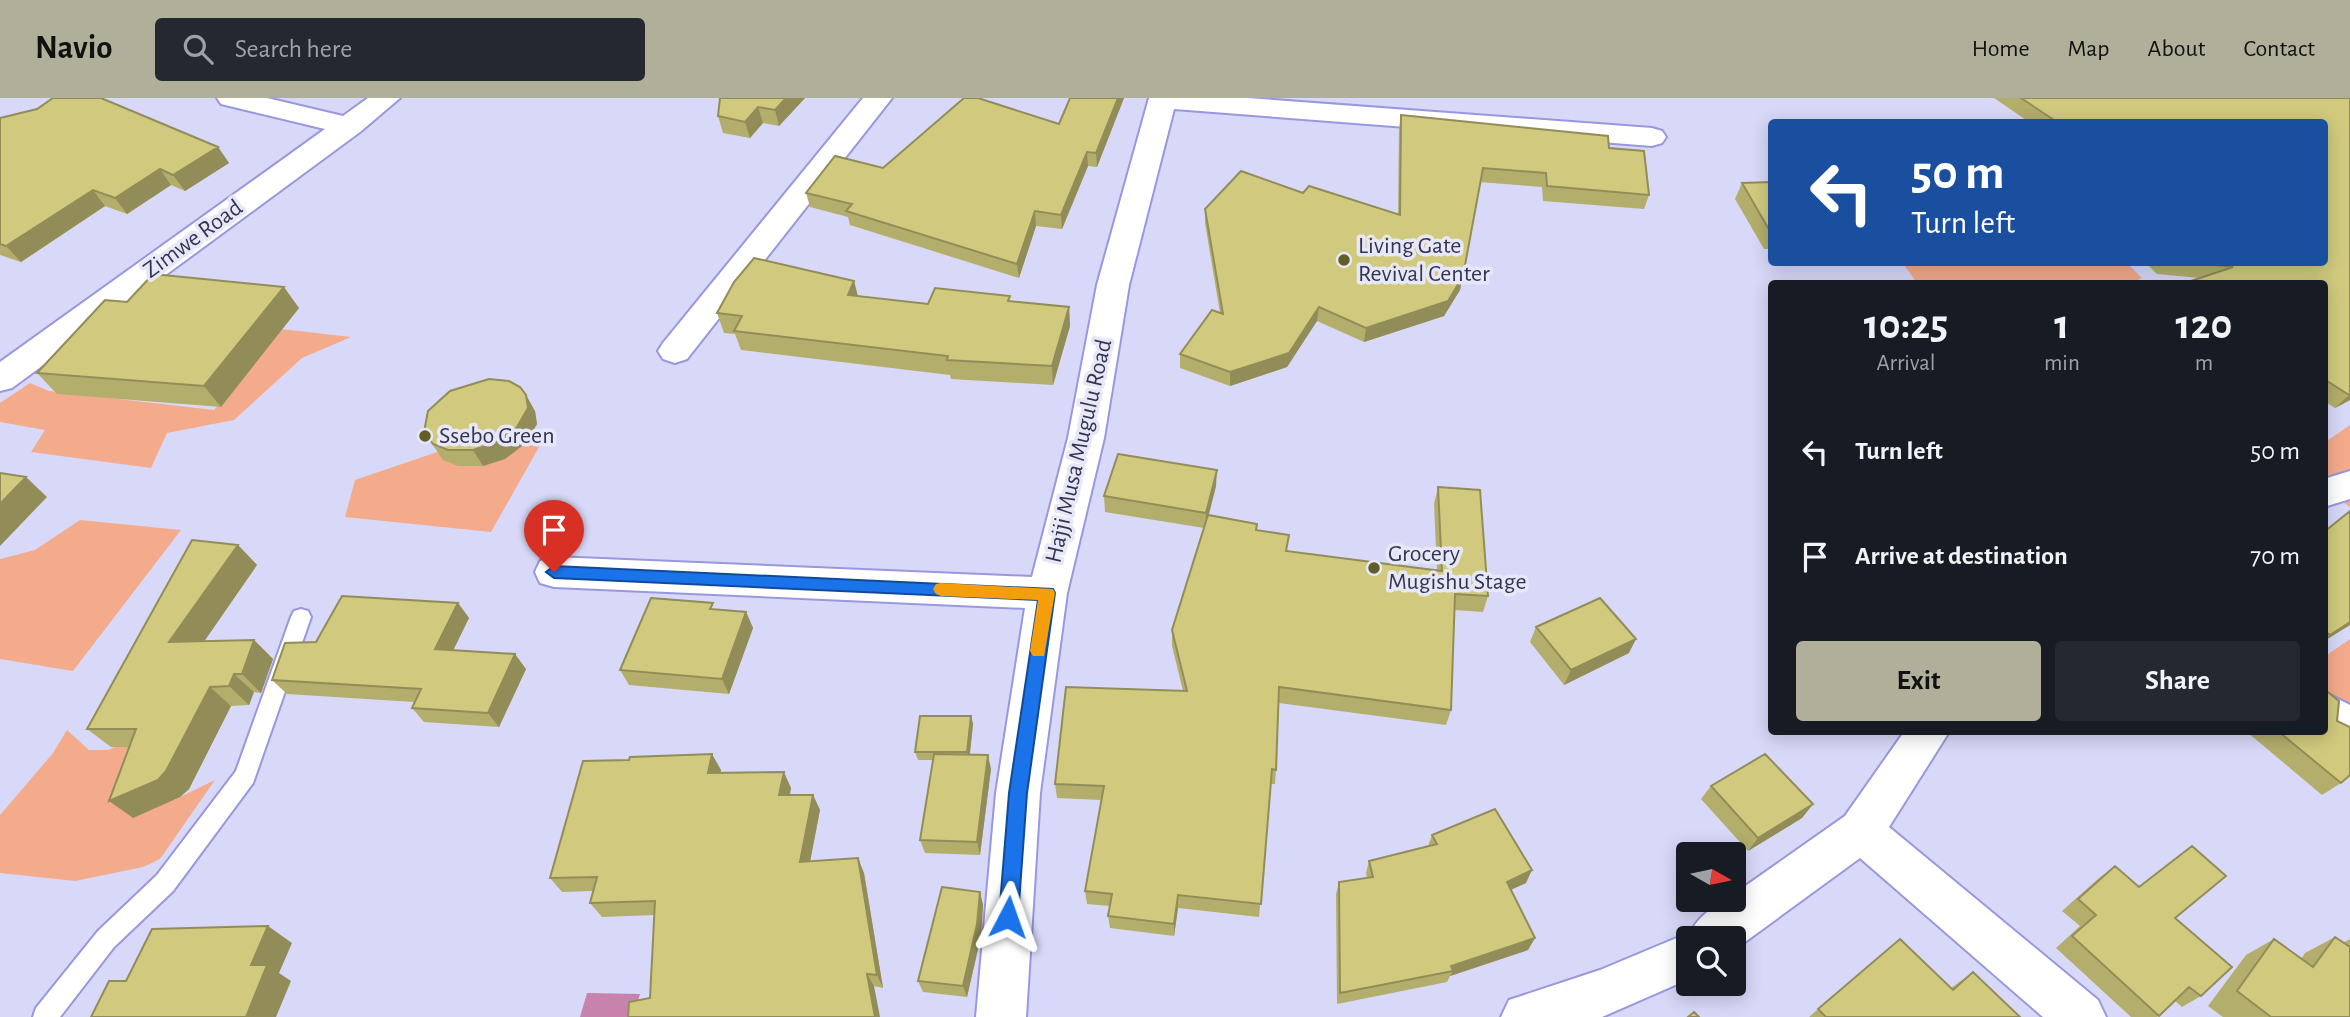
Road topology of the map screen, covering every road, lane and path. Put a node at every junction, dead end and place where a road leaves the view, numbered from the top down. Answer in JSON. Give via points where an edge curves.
{"nodes":[{"id":1,"x":231,"y":98,"type":"edge"},
{"id":2,"x":386,"y":98,"type":"edge"},
{"id":3,"x":878,"y":98,"type":"edge"},
{"id":4,"x":1163,"y":99,"type":"edge"},
{"id":5,"x":350,"y":125,"type":"junction"},
{"id":6,"x":1652,"y":137,"type":"dead end"},
{"id":7,"x":675,"y":351,"type":"dead end"},
{"id":8,"x":0,"y":379,"type":"edge"},
{"id":9,"x":2350,"y":485,"type":"edge"},
{"id":10,"x":2328,"y":493,"type":"edge"},
{"id":11,"x":554,"y":572,"type":"dead end"},
{"id":12,"x":1047,"y":593,"type":"junction"},
{"id":13,"x":301,"y":617,"type":"dead end"},
{"id":14,"x":2328,"y":713,"type":"edge"},
{"id":15,"x":2350,"y":728,"type":"edge"},
{"id":16,"x":1926,"y":735,"type":"edge"},
{"id":17,"x":1861,"y":831,"type":"junction"},
{"id":18,"x":1729,"y":926,"type":"edge"},
{"id":19,"x":1676,"y":961,"type":"edge"},
{"id":20,"x":45,"y":1017,"type":"edge"},
{"id":21,"x":1001,"y":1017,"type":"edge"},
{"id":22,"x":1526,"y":1017,"type":"edge"},
{"id":23,"x":2081,"y":1017,"type":"edge"}],
"edges":[{"from":1,"to":5,"type":"street"},
{"from":2,"to":5,"type":"street","name":"Zimwe Road"},
{"from":3,"to":7,"type":"street"},
{"from":4,"to":6,"type":"street"},
{"from":4,"to":12,"type":"street","name":"Hajji Musa Mugulu Road","via":[[1113,285],[1086,438]]},
{"from":5,"to":8,"type":"street","name":"Zimwe Road"},
{"from":9,"to":10,"type":"street"},
{"from":11,"to":12,"type":"street"},
{"from":12,"to":21,"type":"street","name":"Hajji Musa Mugulu Road","via":[[1018,793]]},
{"from":13,"to":20,"type":"lane","via":[[245,776],[165,883],[106,939]]},
{"from":14,"to":15,"type":"street"},
{"from":16,"to":17,"type":"street"},
{"from":17,"to":18,"type":"street"},
{"from":17,"to":23,"type":"street"},
{"from":19,"to":22,"type":"street","via":[[1602,993]]}]}
